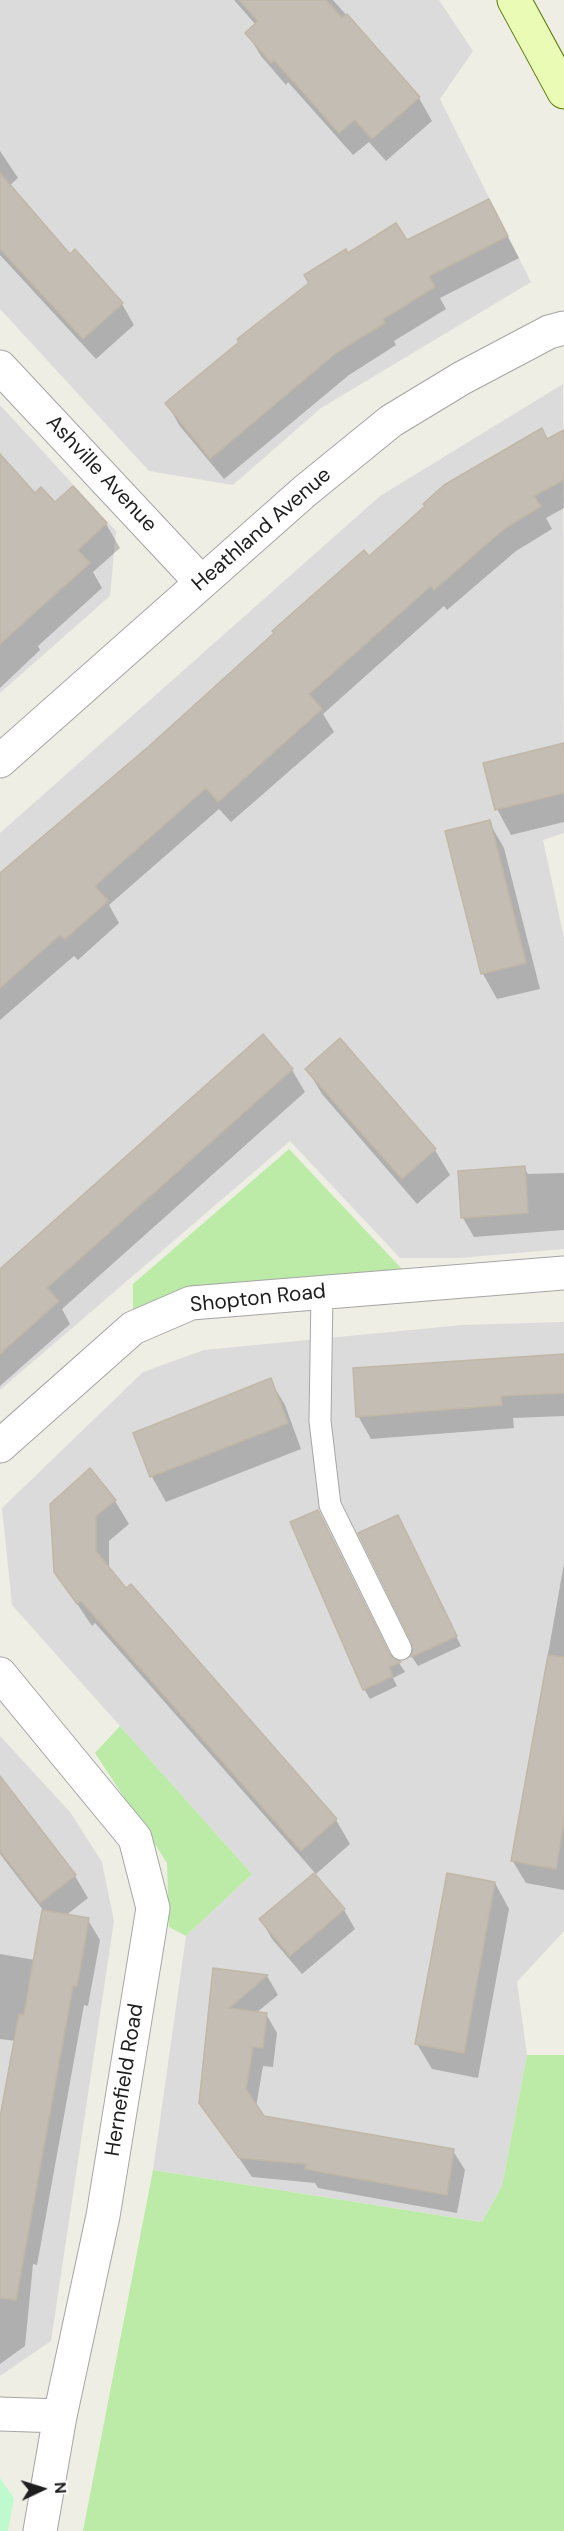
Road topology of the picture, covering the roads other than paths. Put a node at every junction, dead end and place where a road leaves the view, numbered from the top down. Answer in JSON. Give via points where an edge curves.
{"nodes":[{"id":1,"x":514,"y":0,"type":"edge"},
{"id":2,"x":564,"y":92,"type":"edge"},
{"id":3,"x":559,"y":324,"type":"edge"},
{"id":4,"x":0,"y":367,"type":"edge"},
{"id":5,"x":201,"y":582,"type":"junction"},
{"id":6,"x":0,"y":761,"type":"edge"},
{"id":7,"x":564,"y":1273,"type":"edge"},
{"id":8,"x":322,"y":1292,"type":"junction"},
{"id":9,"x":0,"y":1446,"type":"edge"},
{"id":10,"x":401,"y":1649,"type":"dead end"},
{"id":11,"x":0,"y":1674,"type":"edge"},
{"id":12,"x":0,"y":2414,"type":"edge"},
{"id":13,"x":60,"y":2416,"type":"junction"},
{"id":14,"x":40,"y":2531,"type":"edge"}],
"edges":[{"from":1,"to":2,"type":"main road"},
{"from":3,"to":5,"type":"street","name":"Heathland Avenue","via":[[391,421]]},
{"from":4,"to":5,"type":"street","name":"Ashville Avenue"},
{"from":5,"to":6,"type":"street","name":"Heathland Avenue"},
{"from":7,"to":8,"type":"street","name":"Shopton Road"},
{"from":8,"to":9,"type":"street","name":"Shopton Road","via":[[191,1302],[133,1328]]},
{"from":8,"to":10,"type":"lane","via":[[320,1421],[330,1505]]},
{"from":11,"to":13,"type":"street","name":"Hernefield Road","via":[[135,1838],[153,1908],[103,2216]]},
{"from":12,"to":13,"type":"street"},
{"from":13,"to":14,"type":"street","name":"Hernefield Road"}]}
